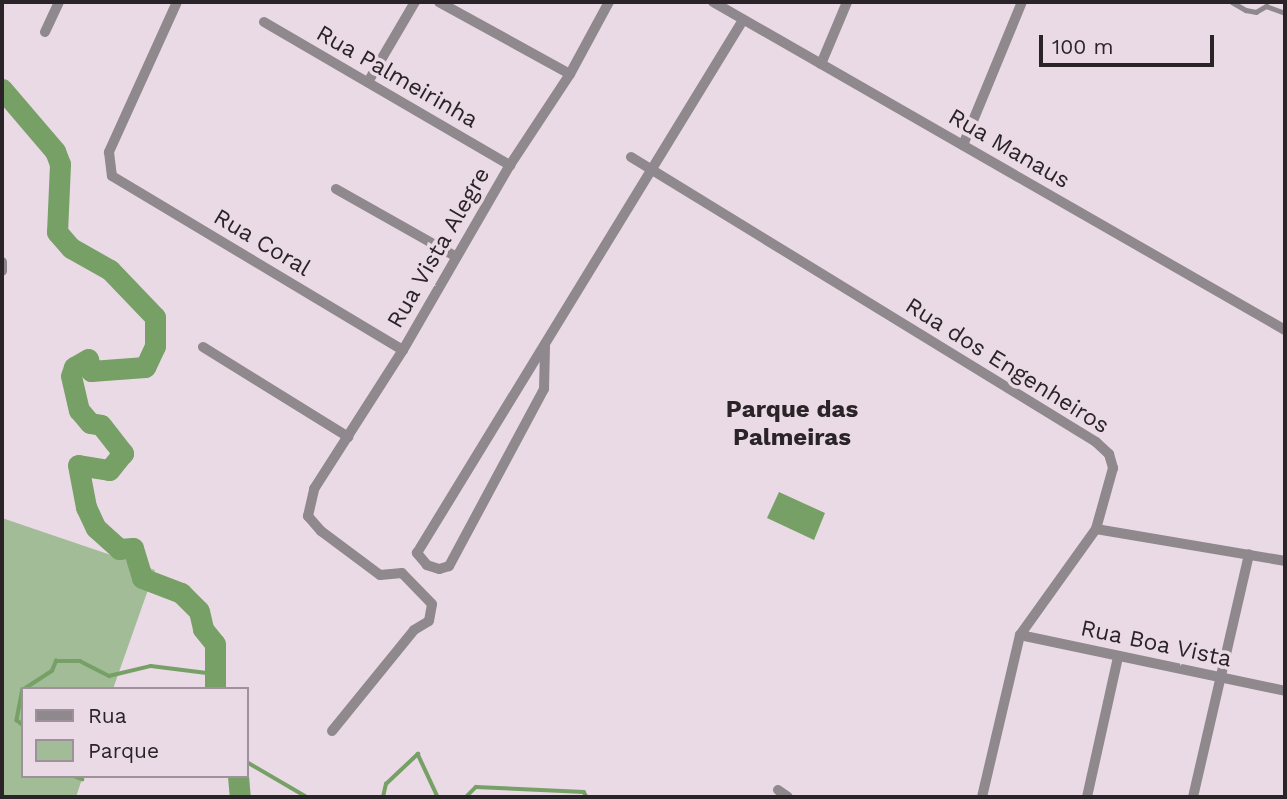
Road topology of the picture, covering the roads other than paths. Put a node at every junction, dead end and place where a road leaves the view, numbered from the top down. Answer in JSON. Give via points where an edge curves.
{"nodes":[{"id":1,"x":59,"y":2,"type":"edge"},
{"id":2,"x":177,"y":2,"type":"edge"},
{"id":3,"x":415,"y":2,"type":"edge"},
{"id":4,"x":439,"y":2,"type":"edge"},
{"id":5,"x":609,"y":2,"type":"edge"},
{"id":6,"x":713,"y":2,"type":"edge"},
{"id":7,"x":847,"y":2,"type":"edge"},
{"id":8,"x":1022,"y":2,"type":"edge"},
{"id":9,"x":1233,"y":2,"type":"edge"},
{"id":10,"x":1285,"y":13,"type":"edge"},
{"id":11,"x":743,"y":20,"type":"junction"},
{"id":12,"x":264,"y":22,"type":"dead end"},
{"id":13,"x":45,"y":32,"type":"dead end"},
{"id":14,"x":821,"y":64,"type":"junction"},
{"id":15,"x":570,"y":74,"type":"junction"},
{"id":16,"x":368,"y":82,"type":"junction"},
{"id":17,"x":963,"y":145,"type":"junction"},
{"id":18,"x":631,"y":157,"type":"dead end"},
{"id":19,"x":510,"y":165,"type":"junction"},
{"id":20,"x":652,"y":171,"type":"junction"},
{"id":21,"x":336,"y":189,"type":"dead end"},
{"id":22,"x":455,"y":256,"type":"junction"},
{"id":23,"x":2,"y":262,"type":"edge"},
{"id":24,"x":2,"y":271,"type":"edge"},
{"id":25,"x":1285,"y":330,"type":"edge"},
{"id":26,"x":545,"y":346,"type":"junction"},
{"id":27,"x":203,"y":347,"type":"dead end"},
{"id":28,"x":403,"y":350,"type":"junction"},
{"id":29,"x":348,"y":437,"type":"junction"},
{"id":30,"x":1096,"y":529,"type":"junction"},
{"id":31,"x":1249,"y":554,"type":"junction"},
{"id":32,"x":1285,"y":561,"type":"edge"},
{"id":33,"x":1020,"y":635,"type":"junction"},
{"id":34,"x":1118,"y":657,"type":"junction"},
{"id":35,"x":1218,"y":677,"type":"junction"},
{"id":36,"x":1285,"y":691,"type":"edge"},
{"id":37,"x":332,"y":731,"type":"dead end"},
{"id":38,"x":778,"y":790,"type":"dead end"},
{"id":39,"x":788,"y":797,"type":"edge"},
{"id":40,"x":982,"y":797,"type":"edge"},
{"id":41,"x":1087,"y":797,"type":"edge"},
{"id":42,"x":1193,"y":797,"type":"edge"}],
"edges":[{"from":1,"to":13,"type":"street"},
{"from":2,"to":28,"type":"street","name":"Rua Coral","via":[[109,152],[112,176]]},
{"from":3,"to":16,"type":"street"},
{"from":4,"to":15,"type":"street"},
{"from":5,"to":15,"type":"street","name":"Rua Vista Alegre"},
{"from":6,"to":11,"type":"street","name":"Rua Manaus"},
{"from":7,"to":14,"type":"street"},
{"from":8,"to":17,"type":"street"},
{"from":9,"to":10,"type":"lane","via":[[1246,10],[1256,12],[1266,6]]},
{"from":11,"to":14,"type":"street","name":"Rua Manaus"},
{"from":11,"to":20,"type":"street"},
{"from":12,"to":16,"type":"street","name":"Rua Palmeirinha"},
{"from":14,"to":17,"type":"street","name":"Rua Manaus"},
{"from":15,"to":19,"type":"street","name":"Rua Vista Alegre"},
{"from":16,"to":19,"type":"street","name":"Rua Palmeirinha"},
{"from":17,"to":25,"type":"street","name":"Rua Manaus"},
{"from":18,"to":20,"type":"street","name":"Rua dos Engenheiros"},
{"from":19,"to":22,"type":"street","name":"Rua Vista Alegre"},
{"from":20,"to":26,"type":"street"},
{"from":20,"to":30,"type":"street","name":"Rua dos Engenheiros","via":[[1096,442],[1109,454],[1113,468]]},
{"from":21,"to":22,"type":"street"},
{"from":22,"to":28,"type":"street","name":"Rua Vista Alegre"},
{"from":23,"to":24,"type":"street"},
{"from":26,"to":26,"type":"street","via":[[416,553],[427,565],[449,566],[544,389]]},
{"from":27,"to":29,"type":"street"},
{"from":28,"to":29,"type":"street","name":"Rua Vista Alegre"},
{"from":29,"to":37,"type":"street","name":"Rua Vista Alegre","via":[[314,489],[308,516],[342,550],[380,575],[402,573],[432,604],[429,621],[414,630]]},
{"from":30,"to":31,"type":"street"},
{"from":30,"to":33,"type":"street"},
{"from":31,"to":32,"type":"street"},
{"from":31,"to":35,"type":"street"},
{"from":33,"to":34,"type":"street","name":"Rua Boa Vista"},
{"from":33,"to":40,"type":"street"},
{"from":34,"to":35,"type":"street","name":"Rua Boa Vista"},
{"from":34,"to":41,"type":"street"},
{"from":35,"to":36,"type":"street","name":"Rua Boa Vista"},
{"from":35,"to":42,"type":"street"},
{"from":38,"to":39,"type":"street"}]}
